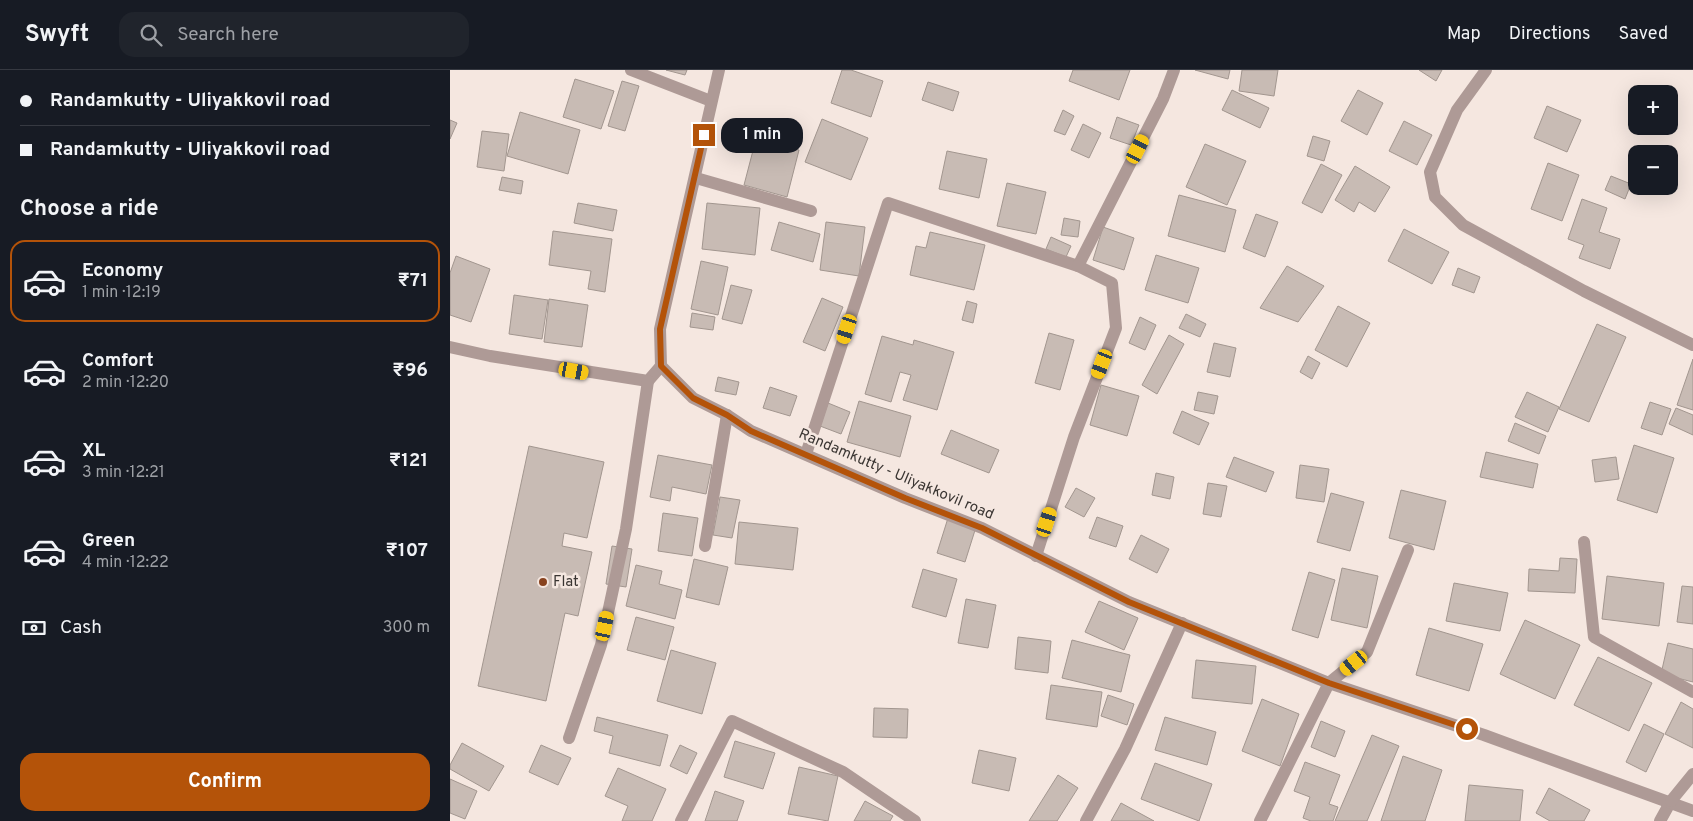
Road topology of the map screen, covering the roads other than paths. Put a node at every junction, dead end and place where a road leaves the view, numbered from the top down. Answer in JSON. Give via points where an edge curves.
{"nodes":[{"id":1,"x":631,"y":70,"type":"edge"},
{"id":2,"x":719,"y":70,"type":"edge"},
{"id":3,"x":1174,"y":70,"type":"edge"},
{"id":4,"x":1486,"y":70,"type":"edge"},
{"id":5,"x":711,"y":101,"type":"junction"},
{"id":6,"x":696,"y":178,"type":"junction"},
{"id":7,"x":810,"y":211,"type":"dead end"},
{"id":8,"x":1078,"y":266,"type":"junction"},
{"id":9,"x":1693,"y":344,"type":"edge"},
{"id":10,"x":450,"y":347,"type":"edge"},
{"id":11,"x":661,"y":366,"type":"junction"},
{"id":12,"x":648,"y":381,"type":"junction"},
{"id":13,"x":727,"y":415,"type":"junction"},
{"id":14,"x":806,"y":454,"type":"junction"},
{"id":15,"x":1584,"y":542,"type":"dead end"},
{"id":16,"x":705,"y":546,"type":"dead end"},
{"id":17,"x":1408,"y":550,"type":"dead end"},
{"id":18,"x":1036,"y":556,"type":"junction"},
{"id":19,"x":1182,"y":623,"type":"junction"},
{"id":20,"x":1329,"y":683,"type":"junction"},
{"id":21,"x":1693,"y":692,"type":"edge"},
{"id":22,"x":569,"y":738,"type":"dead end"},
{"id":23,"x":1693,"y":774,"type":"edge"},
{"id":24,"x":1671,"y":802,"type":"junction"},
{"id":25,"x":1693,"y":811,"type":"edge"},
{"id":26,"x":681,"y":821,"type":"edge"},
{"id":27,"x":915,"y":821,"type":"edge"},
{"id":28,"x":1086,"y":821,"type":"edge"},
{"id":29,"x":1260,"y":821,"type":"edge"},
{"id":30,"x":1660,"y":821,"type":"edge"}],
"edges":[{"from":1,"to":5,"type":"street"},
{"from":2,"to":5,"type":"street"},
{"from":3,"to":8,"type":"street","via":[[1163,99]]},
{"from":4,"to":9,"type":"street","via":[[1458,110],[1430,172],[1435,197],[1463,225],[1584,291]]},
{"from":5,"to":6,"type":"street"},
{"from":6,"to":7,"type":"street"},
{"from":6,"to":11,"type":"street","via":[[660,329]]},
{"from":8,"to":14,"type":"street","via":[[888,203]]},
{"from":8,"to":18,"type":"street","via":[[1112,283],[1116,328],[1074,437]]},
{"from":10,"to":12,"type":"street","via":[[499,358]]},
{"from":11,"to":12,"type":"street"},
{"from":11,"to":13,"type":"street","name":"Randamkutty - Uliyakkovil road","via":[[693,398]]},
{"from":12,"to":22,"type":"street","via":[[626,530],[601,645]]},
{"from":13,"to":14,"type":"street","name":"Randamkutty - Uliyakkovil road","via":[[751,431]]},
{"from":13,"to":16,"type":"street"},
{"from":14,"to":18,"type":"street","name":"Randamkutty - Uliyakkovil road","via":[[982,528]]},
{"from":15,"to":21,"type":"street","via":[[1594,637]]},
{"from":17,"to":20,"type":"street","via":[[1367,652]]},
{"from":18,"to":19,"type":"street","name":"Randamkutty - Uliyakkovil road","via":[[1129,602]]},
{"from":19,"to":20,"type":"street","name":"Randamkutty - Uliyakkovil road"},
{"from":19,"to":28,"type":"street","via":[[1125,749]]},
{"from":20,"to":24,"type":"street","name":"Randamkutty - Uliyakkovil road"},
{"from":20,"to":29,"type":"street"},
{"from":23,"to":24,"type":"street"},
{"from":24,"to":25,"type":"street","name":"Randamkutty - Uliyakkovil road"},
{"from":24,"to":30,"type":"street"},
{"from":26,"to":27,"type":"street","via":[[732,721],[843,772]]}]}
